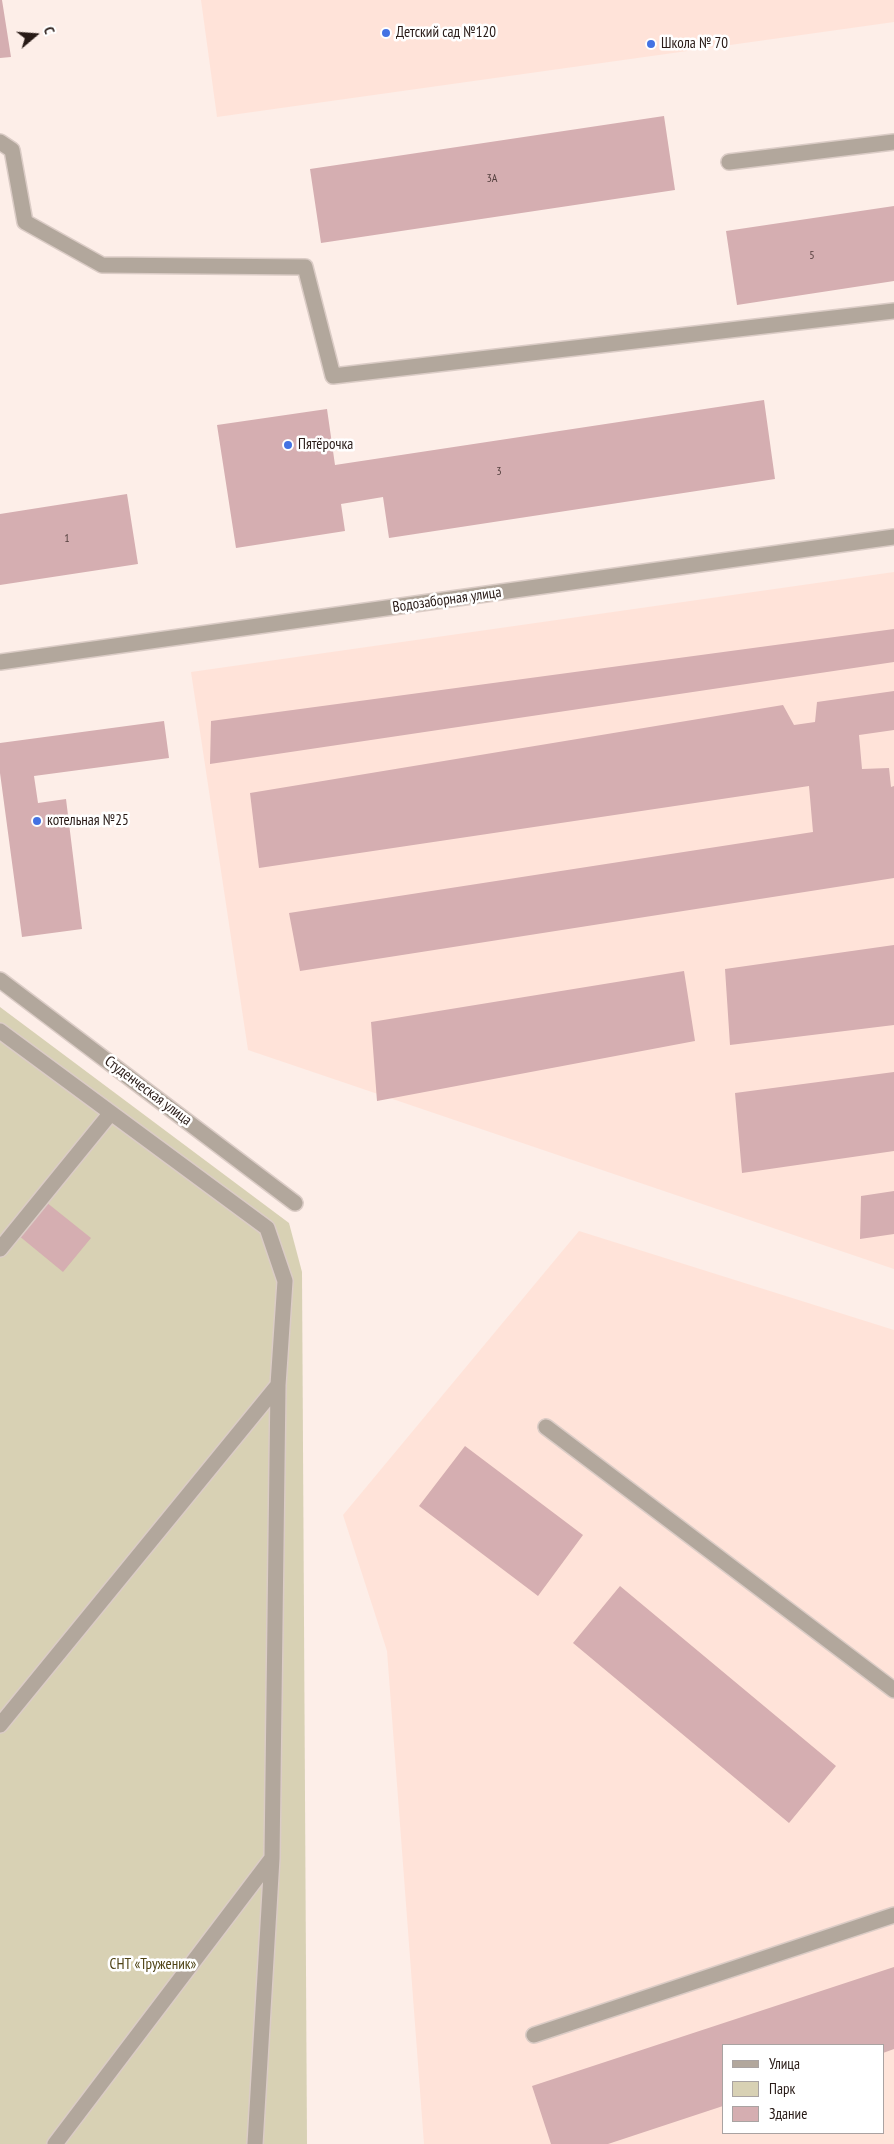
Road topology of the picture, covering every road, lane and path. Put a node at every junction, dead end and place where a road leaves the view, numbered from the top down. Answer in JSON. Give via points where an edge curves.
{"nodes":[{"id":1,"x":0,"y":142,"type":"edge"},
{"id":2,"x":894,"y":142,"type":"edge"},
{"id":3,"x":729,"y":162,"type":"dead end"},
{"id":4,"x":894,"y":311,"type":"edge"},
{"id":5,"x":894,"y":537,"type":"edge"},
{"id":6,"x":0,"y":662,"type":"edge"},
{"id":7,"x":0,"y":980,"type":"edge"},
{"id":8,"x":0,"y":1031,"type":"edge"},
{"id":9,"x":110,"y":1114,"type":"junction"},
{"id":10,"x":295,"y":1203,"type":"dead end"},
{"id":11,"x":0,"y":1248,"type":"edge"},
{"id":12,"x":278,"y":1385,"type":"junction"},
{"id":13,"x":546,"y":1427,"type":"dead end"},
{"id":14,"x":894,"y":1690,"type":"edge"},
{"id":15,"x":0,"y":1725,"type":"edge"},
{"id":16,"x":272,"y":1858,"type":"junction"},
{"id":17,"x":894,"y":1915,"type":"edge"},
{"id":18,"x":534,"y":2035,"type":"dead end"},
{"id":19,"x":55,"y":2144,"type":"edge"},
{"id":20,"x":255,"y":2144,"type":"edge"}],
"edges":[{"from":1,"to":4,"type":"street","via":[[12,150],[25,222],[102,264],[305,267],[333,376]]},
{"from":2,"to":3,"type":"street"},
{"from":5,"to":6,"type":"street","name":"Водозаборная улица"},
{"from":7,"to":10,"type":"street","name":"Студенческая улица"},
{"from":8,"to":9,"type":"street"},
{"from":9,"to":11,"type":"street"},
{"from":9,"to":12,"type":"street","via":[[267,1228],[285,1281]]},
{"from":12,"to":15,"type":"street"},
{"from":12,"to":16,"type":"street"},
{"from":13,"to":14,"type":"street"},
{"from":16,"to":19,"type":"street"},
{"from":16,"to":20,"type":"street"},
{"from":17,"to":18,"type":"street"}]}
